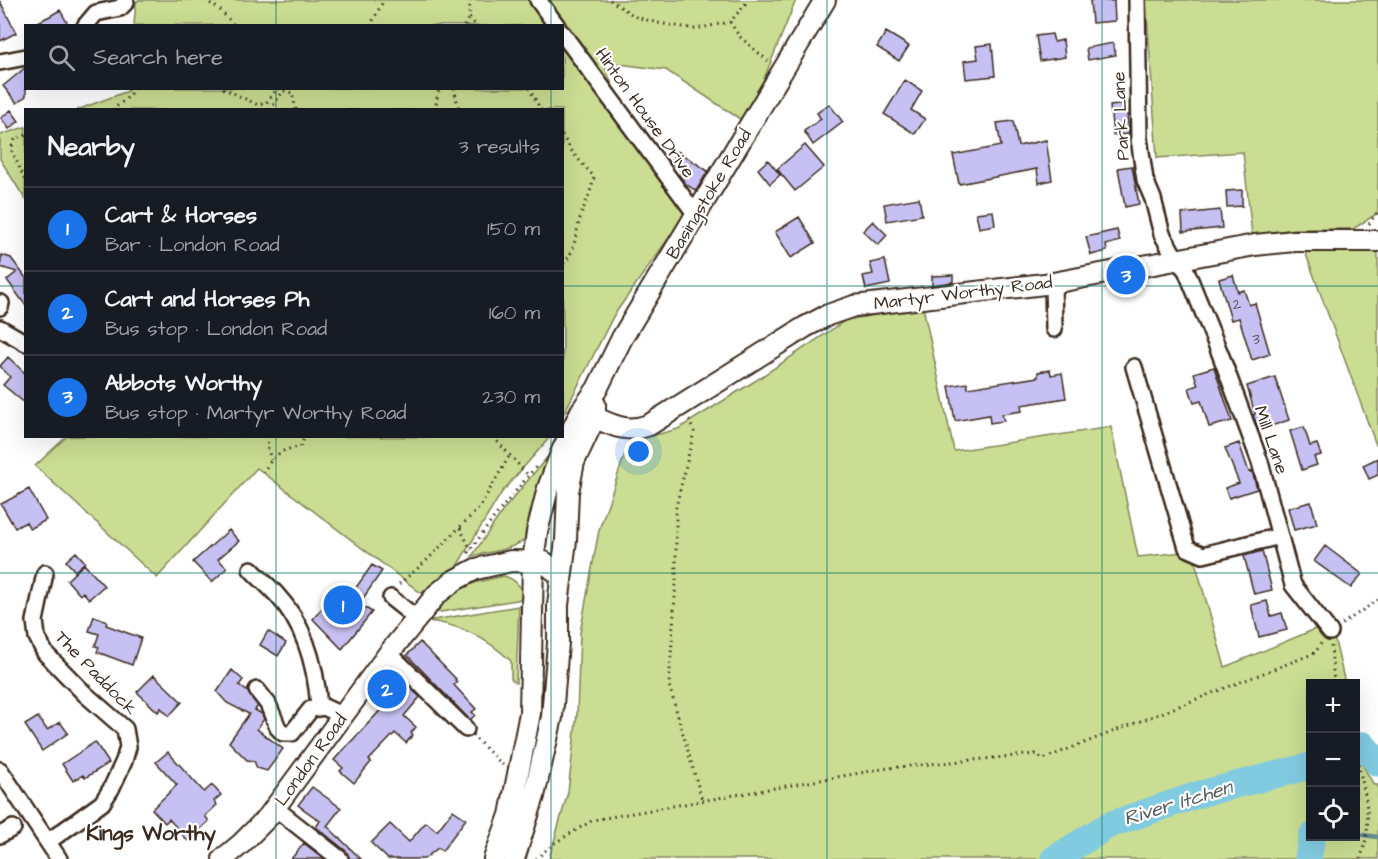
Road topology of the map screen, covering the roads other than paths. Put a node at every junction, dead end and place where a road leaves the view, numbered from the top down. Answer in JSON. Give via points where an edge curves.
{"nodes":[{"id":1,"x":538,"y":0,"type":"edge"},
{"id":2,"x":825,"y":0,"type":"edge"},
{"id":3,"x":1137,"y":0,"type":"edge"},
{"id":4,"x":126,"y":2,"type":"dead end"},
{"id":5,"x":87,"y":24,"type":"edge"},
{"id":6,"x":556,"y":24,"type":"edge"},
{"id":7,"x":564,"y":36,"type":"edge"},
{"id":8,"x":24,"y":57,"type":"edge"},
{"id":9,"x":0,"y":62,"type":"edge"},
{"id":10,"x":697,"y":216,"type":"junction"},
{"id":11,"x":1378,"y":241,"type":"edge"},
{"id":12,"x":1176,"y":259,"type":"junction"},
{"id":13,"x":1053,"y":283,"type":"junction"},
{"id":14,"x":1,"y":303,"type":"edge"},
{"id":15,"x":0,"y":307,"type":"edge"},
{"id":16,"x":0,"y":328,"type":"edge"},
{"id":17,"x":1054,"y":329,"type":"dead end"},
{"id":18,"x":24,"y":342,"type":"edge"},
{"id":19,"x":1134,"y":367,"type":"dead end"},
{"id":20,"x":588,"y":414,"type":"junction"},
{"id":21,"x":567,"y":501,"type":"junction"},
{"id":22,"x":1280,"y":536,"type":"junction"},
{"id":23,"x":533,"y":561,"type":"junction"},
{"id":24,"x":250,"y":569,"type":"dead end"},
{"id":25,"x":45,"y":573,"type":"dead end"},
{"id":26,"x":561,"y":576,"type":"junction"},
{"id":27,"x":391,"y":598,"type":"dead end"},
{"id":28,"x":416,"y":618,"type":"junction"},
{"id":29,"x":1330,"y":632,"type":"road end"},
{"id":30,"x":389,"y":653,"type":"junction"},
{"id":31,"x":257,"y":690,"type":"dead end"},
{"id":32,"x":319,"y":707,"type":"junction"},
{"id":33,"x":343,"y":716,"type":"junction"},
{"id":34,"x":466,"y":729,"type":"road end"},
{"id":35,"x":0,"y":770,"type":"edge"},
{"id":36,"x":275,"y":808,"type":"junction"},
{"id":37,"x":48,"y":841,"type":"junction"},
{"id":38,"x":59,"y":859,"type":"edge"},
{"id":39,"x":223,"y":859,"type":"edge"},
{"id":40,"x":340,"y":859,"type":"edge"},
{"id":41,"x":494,"y":859,"type":"edge"},
{"id":42,"x":514,"y":859,"type":"edge"}],
"edges":[{"from":1,"to":6,"type":"street"},
{"from":2,"to":10,"type":"main road","name":"Basingstoke Road"},
{"from":3,"to":12,"type":"street","name":"Park Lane","via":[[1138,138],[1145,180],[1162,234]]},
{"from":4,"to":5,"type":"street","via":[[120,8],[96,13]]},
{"from":7,"to":10,"type":"street","name":"Hinton House Drive"},
{"from":8,"to":9,"type":"street"},
{"from":10,"to":20,"type":"main road","name":"Basingstoke Road","via":[[622,338]]},
{"from":11,"to":12,"type":"main road","name":"Martyr Worthy Road","via":[[1294,241]]},
{"from":12,"to":13,"type":"main road","name":"Martyr Worthy Road"},
{"from":12,"to":22,"type":"street","name":"Mill Lane","via":[[1186,270],[1221,356],[1260,462]]},
{"from":13,"to":17,"type":"street"},
{"from":13,"to":20,"type":"main road","name":"Martyr Worthy Road","via":[[854,306],[805,327],[649,425],[625,429]]},
{"from":14,"to":15,"type":"street"},
{"from":16,"to":18,"type":"street"},
{"from":19,"to":22,"type":"street","via":[[1188,548],[1203,555]]},
{"from":20,"to":21,"type":"main road","name":"Basingstoke Road"},
{"from":20,"to":23,"type":"main road","name":"Basingstoke Road","via":[[548,488]]},
{"from":21,"to":23,"type":"main road","via":[[549,542]]},
{"from":21,"to":26,"type":"main road","name":"Basingstoke Road"},
{"from":22,"to":29,"type":"street","name":"Mill Lane","via":[[1293,585]]},
{"from":23,"to":26,"type":"main road","via":[[544,562]]},
{"from":23,"to":28,"type":"main road","name":"London Road","via":[[511,561],[476,569],[437,594]]},
{"from":23,"to":41,"type":"main road","name":"Basingstoke Road","via":[[530,713],[510,815]]},
{"from":24,"to":32,"type":"street","via":[[278,596],[299,626],[310,654]]},
{"from":25,"to":37,"type":"street","name":"The Paddock","via":[[35,621],[36,637],[45,653],[125,729],[128,747],[102,803]]},
{"from":26,"to":42,"type":"main road","name":"Basingstoke Road","via":[[552,717],[534,796]]},
{"from":27,"to":28,"type":"street"},
{"from":28,"to":30,"type":"main road","name":"London Road"},
{"from":30,"to":33,"type":"main road","name":"London Road"},
{"from":30,"to":34,"type":"street"},
{"from":31,"to":32,"type":"street","via":[[282,734],[292,733],[305,714]]},
{"from":32,"to":33,"type":"street"},
{"from":33,"to":36,"type":"main road","name":"London Road"},
{"from":35,"to":37,"type":"street"},
{"from":36,"to":39,"type":"main road","name":"London Road"},
{"from":36,"to":40,"type":"street"},
{"from":37,"to":38,"type":"street"}]}
